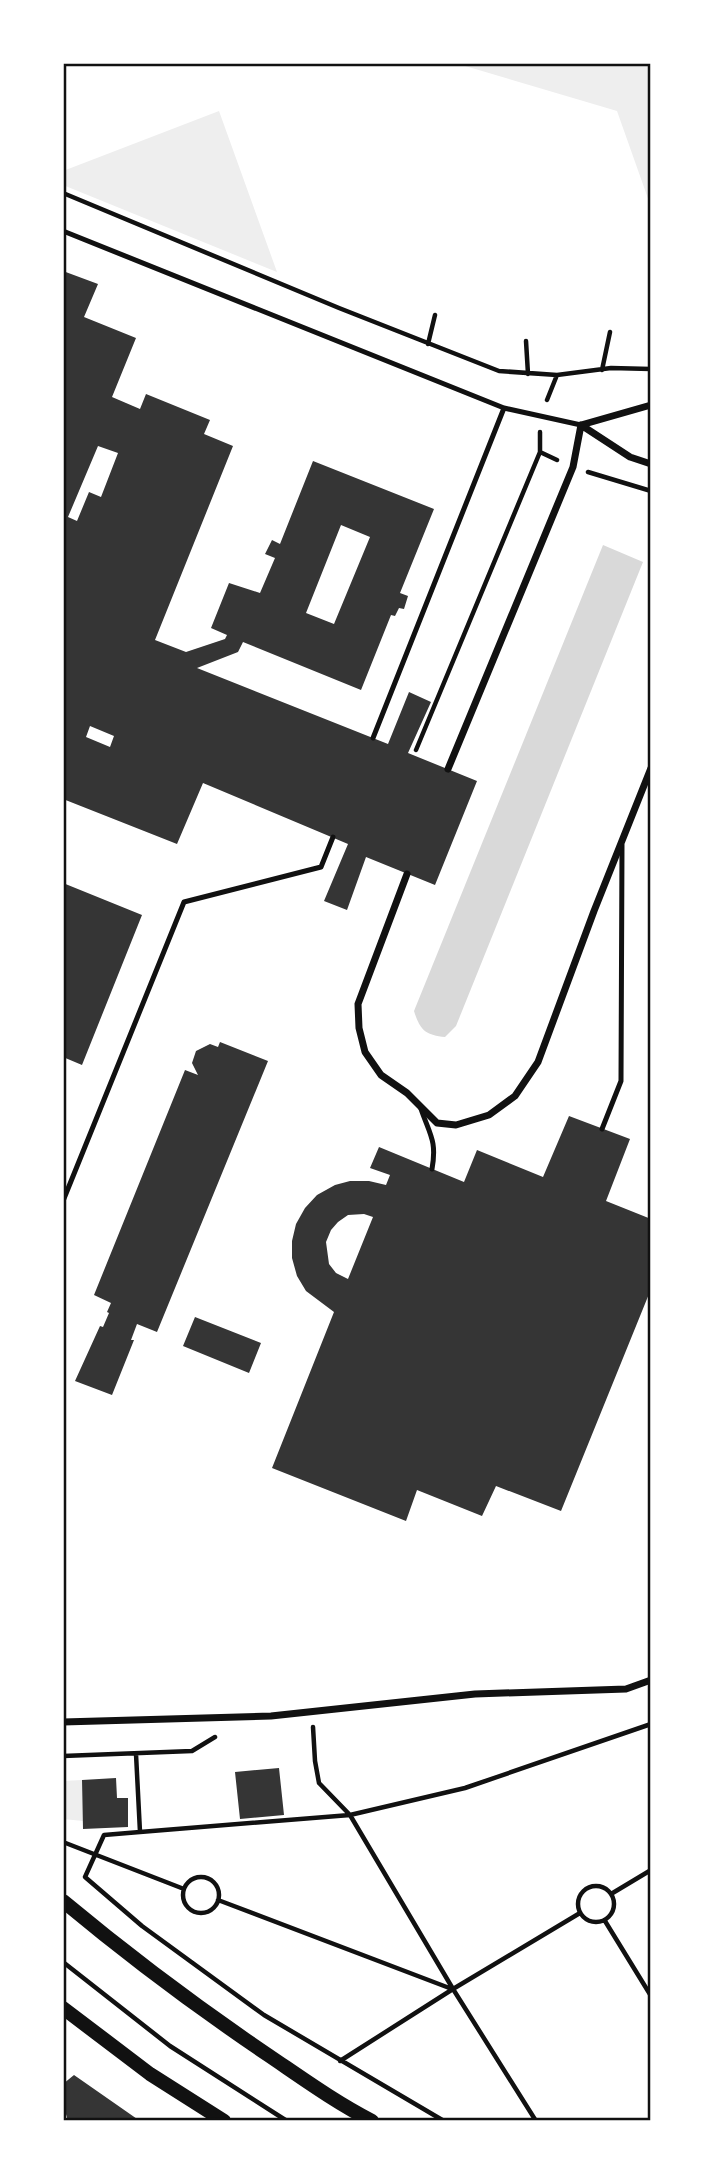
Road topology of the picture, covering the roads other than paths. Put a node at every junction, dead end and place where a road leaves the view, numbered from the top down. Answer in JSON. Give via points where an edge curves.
{"nodes":[{"id":1,"x":63,"y":231,"type":"edge"},
{"id":2,"x":651,"y":405,"type":"edge"},
{"id":3,"x":504,"y":408,"type":"junction"},
{"id":4,"x":581,"y":425,"type":"junction"},
{"id":5,"x":651,"y":464,"type":"edge"},
{"id":6,"x":373,"y":738,"type":"dead end"},
{"id":7,"x":651,"y":768,"type":"edge"},
{"id":8,"x":448,"y":769,"type":"dead end"},
{"id":9,"x":333,"y":837,"type":"dead end"},
{"id":10,"x":622,"y":842,"type":"junction"},
{"id":11,"x":407,"y":874,"type":"dead end"},
{"id":12,"x":420,"y":1107,"type":"junction"},
{"id":13,"x":602,"y":1129,"type":"dead end"},
{"id":14,"x":432,"y":1169,"type":"dead end"},
{"id":15,"x":63,"y":1201,"type":"edge"},
{"id":16,"x":651,"y":1680,"type":"edge"},
{"id":17,"x":63,"y":1722,"type":"edge"},
{"id":18,"x":63,"y":1901,"type":"edge"},
{"id":19,"x":63,"y":2008,"type":"edge"},
{"id":20,"x":224,"y":2121,"type":"edge"},
{"id":21,"x":372,"y":2121,"type":"edge"}],
"edges":[{"from":1,"to":3,"type":"lane"},
{"from":2,"to":4,"type":"street"},
{"from":3,"to":4,"type":"lane"},
{"from":3,"to":6,"type":"lane"},
{"from":4,"to":5,"type":"street","via":[[629,457]]},
{"from":4,"to":8,"type":"street","via":[[573,467]]},
{"from":7,"to":10,"type":"street"},
{"from":9,"to":15,"type":"lane","via":[[321,867],[184,902]]},
{"from":10,"to":12,"type":"street","via":[[538,1062],[514,1096],[489,1115],[456,1125],[437,1123]]},
{"from":10,"to":13,"type":"lane","via":[[621,1081]]},
{"from":11,"to":12,"type":"street","via":[[358,1004],[359,1028],[365,1052],[381,1075]]},
{"from":12,"to":14,"type":"lane","via":[[433,1138]]},
{"from":16,"to":17,"type":"street","via":[[626,1689],[475,1694],[271,1716]]},
{"from":18,"to":21,"type":"main road","via":[[213,2018]]},
{"from":19,"to":20,"type":"main road","via":[[150,2074]]}]}
